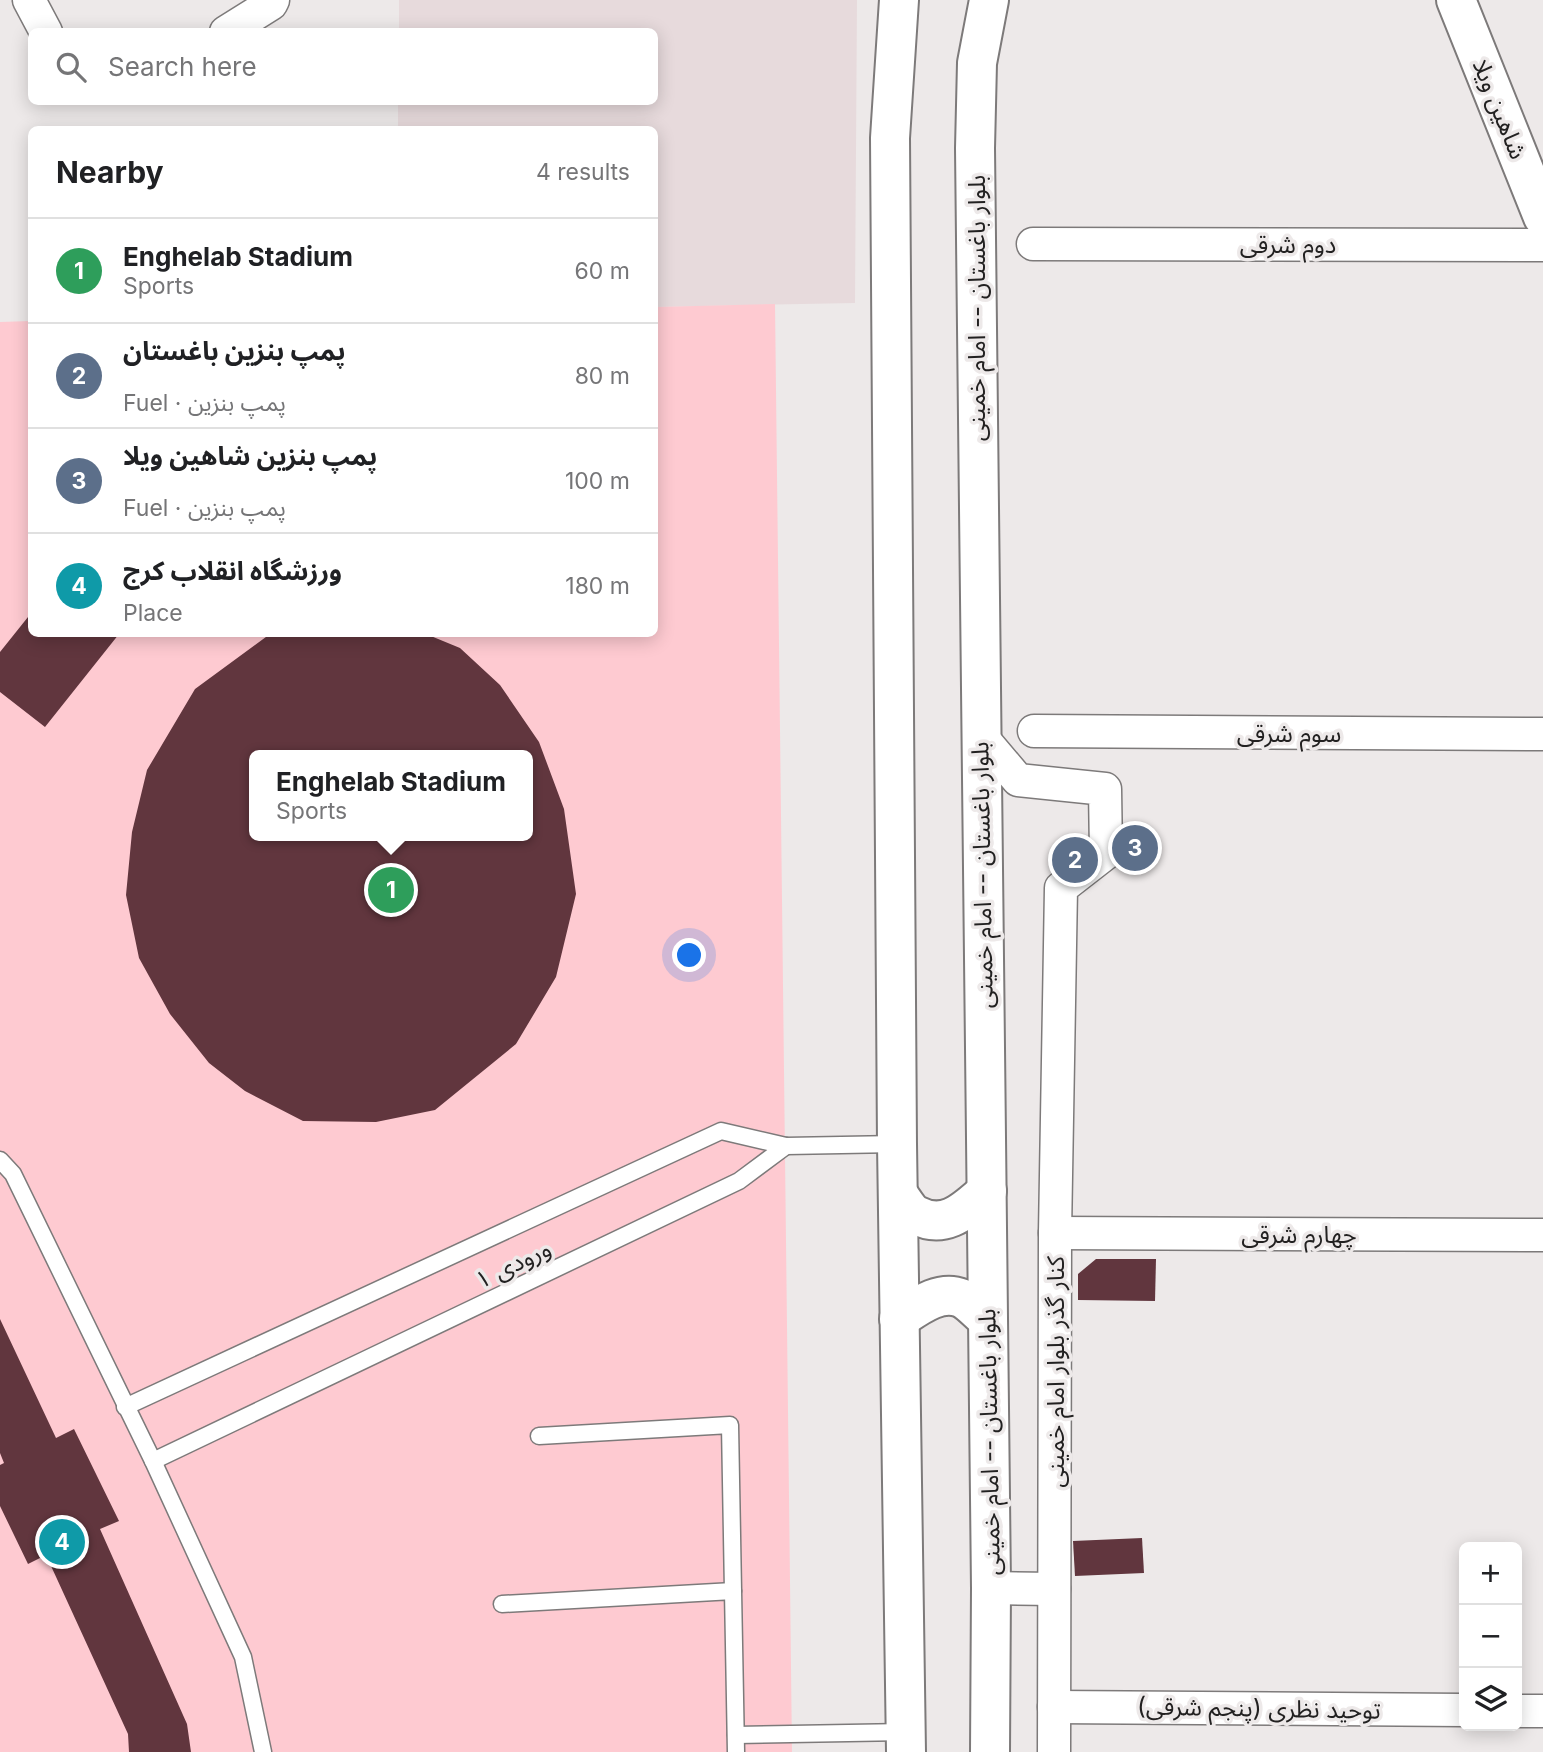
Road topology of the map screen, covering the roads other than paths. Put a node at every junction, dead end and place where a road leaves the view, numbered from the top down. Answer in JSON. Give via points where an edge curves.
{"nodes":[{"id":1,"x":29,"y":0,"type":"edge"},
{"id":2,"x":273,"y":0,"type":"edge"},
{"id":3,"x":899,"y":0,"type":"edge"},
{"id":4,"x":989,"y":0,"type":"edge"},
{"id":5,"x":1456,"y":0,"type":"edge"},
{"id":6,"x":44,"y":28,"type":"edge"},
{"id":7,"x":232,"y":28,"type":"edge"},
{"id":8,"x":1543,"y":217,"type":"edge"},
{"id":9,"x":1032,"y":244,"type":"dead end"},
{"id":10,"x":1543,"y":244,"type":"edge"},
{"id":11,"x":1034,"y":731,"type":"dead end"},
{"id":12,"x":1543,"y":734,"type":"edge"},
{"id":13,"x":980,"y":736,"type":"junction"},
{"id":14,"x":897,"y":1144,"type":"junction"},
{"id":15,"x":786,"y":1146,"type":"junction"},
{"id":16,"x":0,"y":1160,"type":"edge"},
{"id":17,"x":987,"y":1191,"type":"junction"},
{"id":18,"x":898,"y":1194,"type":"junction"},
{"id":19,"x":1055,"y":1234,"type":"junction"},
{"id":20,"x":1543,"y":1235,"type":"edge"},
{"id":21,"x":900,"y":1319,"type":"junction"},
{"id":22,"x":987,"y":1319,"type":"junction"},
{"id":23,"x":125,"y":1407,"type":"junction"},
{"id":24,"x":539,"y":1436,"type":"dead end"},
{"id":25,"x":153,"y":1461,"type":"junction"},
{"id":26,"x":991,"y":1588,"type":"junction"},
{"id":27,"x":1054,"y":1589,"type":"junction"},
{"id":28,"x":733,"y":1591,"type":"junction"},
{"id":29,"x":502,"y":1604,"type":"dead end"},
{"id":30,"x":1054,"y":1707,"type":"junction"},
{"id":31,"x":1459,"y":1710,"type":"edge"},
{"id":32,"x":1522,"y":1711,"type":"edge"},
{"id":33,"x":1543,"y":1711,"type":"edge"},
{"id":34,"x":736,"y":1735,"type":"junction"},
{"id":35,"x":906,"y":1742,"type":"edge"},
{"id":36,"x":263,"y":1752,"type":"edge"},
{"id":37,"x":736,"y":1752,"type":"edge"},
{"id":38,"x":990,"y":1752,"type":"edge"},
{"id":39,"x":1054,"y":1752,"type":"edge"}],
"edges":[{"from":1,"to":6,"type":"street"},
{"from":2,"to":7,"type":"street"},
{"from":3,"to":14,"type":"main road","via":[[890,138]]},
{"from":4,"to":13,"type":"main road","name":"بلوار باغستان -- امام خمینی","via":[[976,62]]},
{"from":5,"to":8,"type":"main road","name":"شاهین ویلا"},
{"from":9,"to":10,"type":"street","name":"دوم شرقی"},
{"from":11,"to":12,"type":"street","name":"سوم شرقی"},
{"from":13,"to":17,"type":"main road","name":"بلوار باغستان -- امام خمینی"},
{"from":13,"to":19,"type":"street","name":"کنار گذر بلوار امام خمینی","via":[[1018,780],[1105,789],[1106,853],[1061,888]]},
{"from":14,"to":15,"type":"lane"},
{"from":14,"to":18,"type":"main road"},
{"from":15,"to":23,"type":"lane","via":[[721,1131]]},
{"from":15,"to":25,"type":"lane","name":"ورودی ۱","via":[[739,1181]]},
{"from":16,"to":23,"type":"lane","via":[[13,1174]]},
{"from":17,"to":18,"type":"main road","via":[[958,1216],[939,1220],[915,1215]]},
{"from":17,"to":22,"type":"main road","name":"بلوار باغستان -- امام خمینی"},
{"from":18,"to":21,"type":"main road"},
{"from":19,"to":20,"type":"street","name":"چهارم شرقی"},
{"from":19,"to":27,"type":"street","name":"کنار گذر بلوار امام خمینی"},
{"from":21,"to":22,"type":"main road","via":[[927,1300],[944,1296],[960,1298]]},
{"from":21,"to":35,"type":"main road"},
{"from":22,"to":26,"type":"main road","name":"بلوار باغستان -- امام خمینی"},
{"from":23,"to":25,"type":"lane"},
{"from":24,"to":28,"type":"lane","via":[[730,1425]]},
{"from":25,"to":36,"type":"lane","via":[[243,1657]]},
{"from":26,"to":27,"type":"street"},
{"from":26,"to":38,"type":"main road","name":"بلوار باغستان -- امام خمینی"},
{"from":27,"to":30,"type":"street","name":"کنار گذر بلوار امام خمینی"},
{"from":28,"to":29,"type":"lane"},
{"from":28,"to":34,"type":"lane"},
{"from":30,"to":31,"type":"street","name":"توحید نظری (پنجم شرقی)"},
{"from":30,"to":39,"type":"street","name":"کنار گذر بلوار امام خمینی"},
{"from":32,"to":33,"type":"street"},
{"from":34,"to":35,"type":"lane"},
{"from":34,"to":37,"type":"lane"}]}
